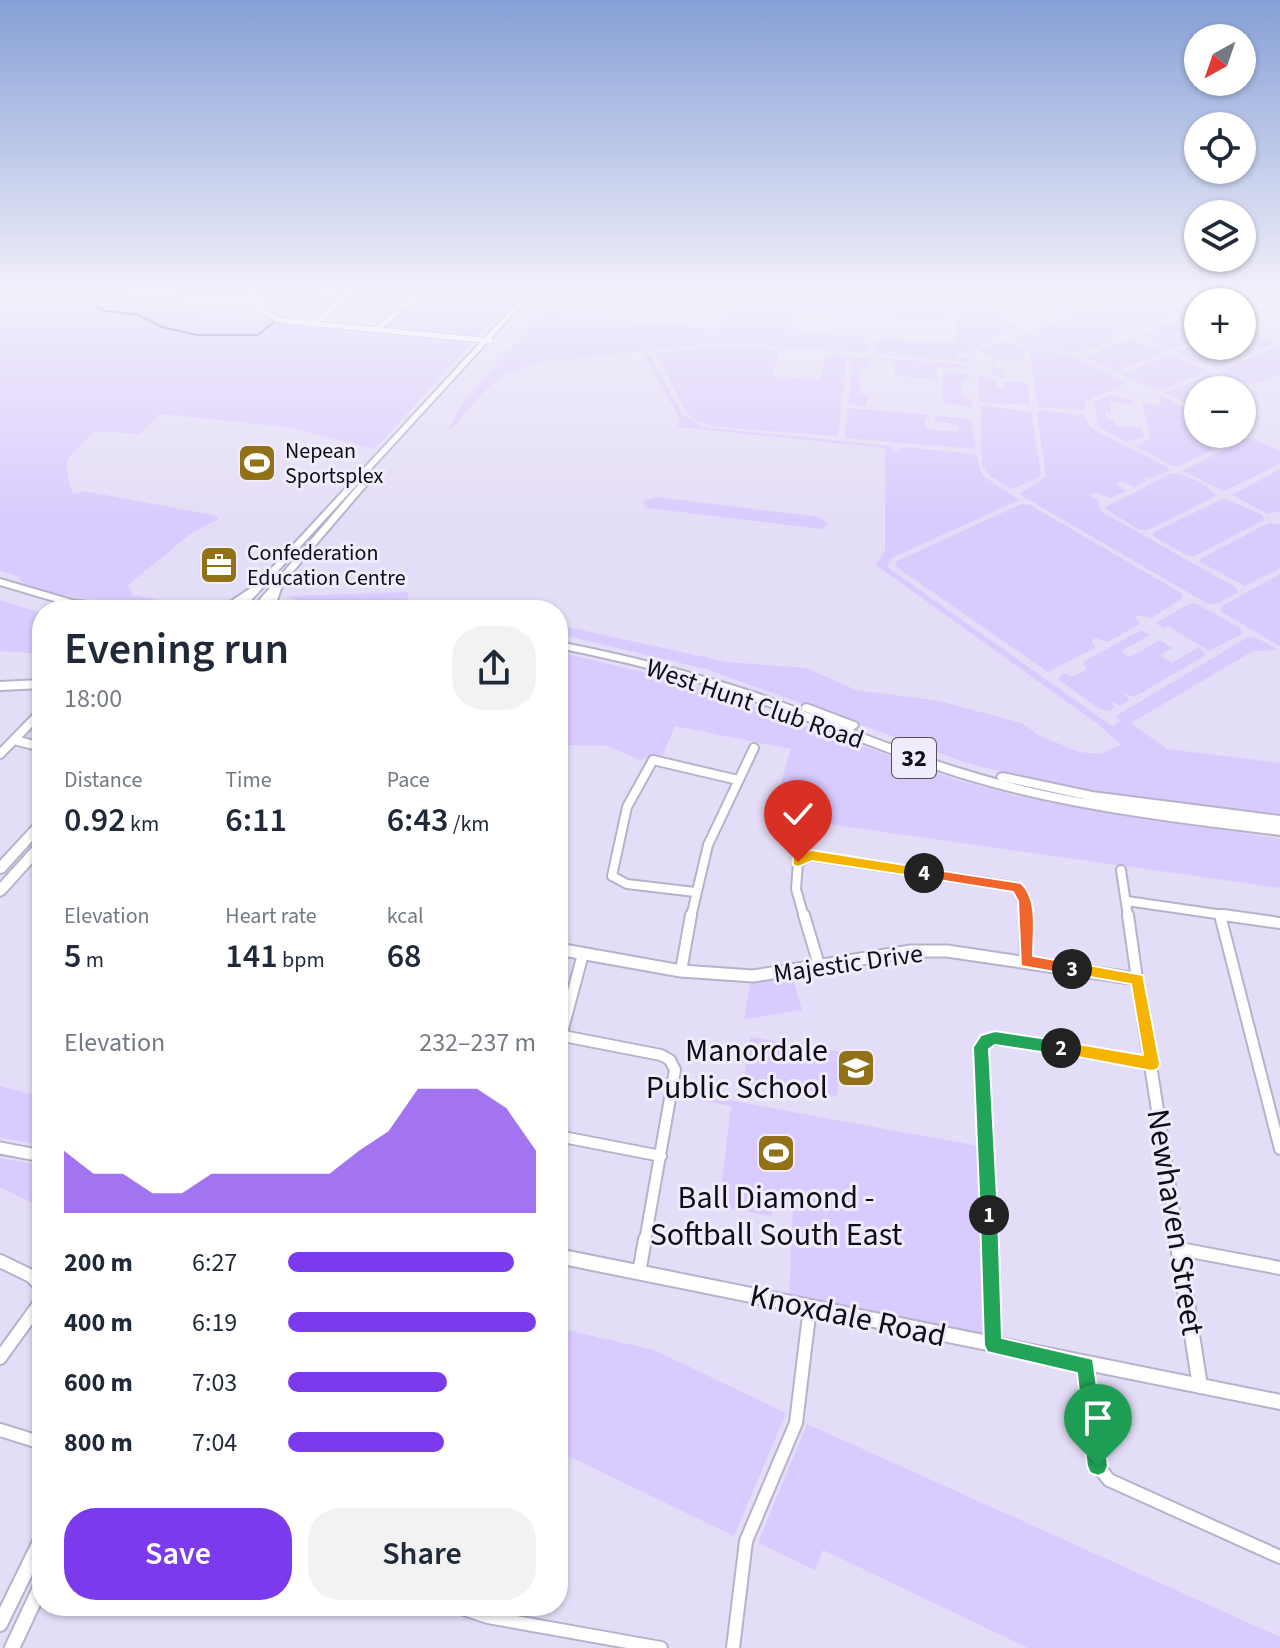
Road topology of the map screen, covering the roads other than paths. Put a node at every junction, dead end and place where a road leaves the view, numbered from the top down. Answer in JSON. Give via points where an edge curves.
{"nodes":[{"id":1,"x":462,"y":369,"type":"edge"},
{"id":2,"x":326,"y":520,"type":"junction"},
{"id":3,"x":0,"y":582,"type":"edge"},
{"id":4,"x":278,"y":583,"type":"junction"},
{"id":5,"x":261,"y":584,"type":"junction"},
{"id":6,"x":0,"y":591,"type":"edge"},
{"id":7,"x":33,"y":600,"type":"edge"},
{"id":8,"x":61,"y":600,"type":"edge"},
{"id":9,"x":239,"y":600,"type":"edge"},
{"id":10,"x":246,"y":600,"type":"edge"},
{"id":11,"x":264,"y":600,"type":"edge"},
{"id":12,"x":272,"y":600,"type":"edge"},
{"id":13,"x":568,"y":640,"type":"edge"},
{"id":14,"x":568,"y":647,"type":"edge"},
{"id":15,"x":32,"y":684,"type":"edge"},
{"id":16,"x":0,"y":686,"type":"edge"},
{"id":17,"x":32,"y":721,"type":"edge"},
{"id":18,"x":14,"y":740,"type":"junction"},
{"id":19,"x":32,"y":744,"type":"edge"},
{"id":20,"x":754,"y":748,"type":"dead end"},
{"id":21,"x":0,"y":754,"type":"edge"},
{"id":22,"x":738,"y":780,"type":"junction"},
{"id":23,"x":1280,"y":821,"type":"edge"},
{"id":24,"x":1280,"y":830,"type":"edge"},
{"id":25,"x":32,"y":844,"type":"edge"},
{"id":26,"x":32,"y":848,"type":"edge"},
{"id":27,"x":0,"y":869,"type":"edge"},
{"id":28,"x":1121,"y":870,"type":"dead end"},
{"id":29,"x":0,"y":891,"type":"edge"},
{"id":30,"x":695,"y":892,"type":"junction"},
{"id":31,"x":1127,"y":901,"type":"junction"},
{"id":32,"x":1220,"y":914,"type":"junction"},
{"id":33,"x":1280,"y":923,"type":"edge"},
{"id":34,"x":568,"y":951,"type":"edge"},
{"id":35,"x":583,"y":954,"type":"junction"},
{"id":36,"x":1026,"y":961,"type":"junction"},
{"id":37,"x":819,"y":965,"type":"junction"},
{"id":38,"x":681,"y":971,"type":"junction"},
{"id":39,"x":1137,"y":979,"type":"junction"},
{"id":40,"x":568,"y":1005,"type":"edge"},
{"id":41,"x":568,"y":1038,"type":"edge"},
{"id":42,"x":1152,"y":1064,"type":"junction"},
{"id":43,"x":568,"y":1138,"type":"edge"},
{"id":44,"x":0,"y":1148,"type":"edge"},
{"id":45,"x":1280,"y":1149,"type":"edge"},
{"id":46,"x":32,"y":1154,"type":"edge"},
{"id":47,"x":661,"y":1156,"type":"junction"},
{"id":48,"x":1180,"y":1249,"type":"junction"},
{"id":49,"x":568,"y":1258,"type":"edge"},
{"id":50,"x":0,"y":1261,"type":"edge"},
{"id":51,"x":1280,"y":1268,"type":"edge"},
{"id":52,"x":639,"y":1274,"type":"junction"},
{"id":53,"x":32,"y":1277,"type":"edge"},
{"id":54,"x":810,"y":1307,"type":"junction"},
{"id":55,"x":32,"y":1314,"type":"edge"},
{"id":56,"x":993,"y":1345,"type":"junction"},
{"id":57,"x":0,"y":1358,"type":"edge"},
{"id":58,"x":1086,"y":1365,"type":"junction"},
{"id":59,"x":1200,"y":1386,"type":"junction"},
{"id":60,"x":1280,"y":1402,"type":"edge"},
{"id":61,"x":0,"y":1430,"type":"edge"},
{"id":62,"x":32,"y":1440,"type":"edge"},
{"id":63,"x":1280,"y":1557,"type":"edge"},
{"id":64,"x":32,"y":1558,"type":"edge"},
{"id":65,"x":32,"y":1605,"type":"edge"},
{"id":66,"x":485,"y":1616,"type":"edge"},
{"id":67,"x":0,"y":1624,"type":"edge"},
{"id":68,"x":12,"y":1648,"type":"edge"},
{"id":69,"x":661,"y":1648,"type":"edge"},
{"id":70,"x":733,"y":1648,"type":"edge"}],
"edges":[{"from":1,"to":2,"type":"main road"},
{"from":2,"to":4,"type":"main road"},
{"from":2,"to":5,"type":"main road"},
{"from":3,"to":8,"type":"main road"},
{"from":4,"to":11,"type":"main road"},
{"from":4,"to":12,"type":"main road"},
{"from":5,"to":9,"type":"main road"},
{"from":5,"to":10,"type":"main road"},
{"from":6,"to":7,"type":"main road"},
{"from":13,"to":23,"type":"main road","name":"West Hunt Club Road","number":"32","via":[[726,680],[996,776],[1092,796]]},
{"from":14,"to":24,"type":"main road","name":"West Hunt Club Road","number":"32","via":[[725,687],[1002,786],[1087,804]]},
{"from":15,"to":16,"type":"street"},
{"from":17,"to":18,"type":"street"},
{"from":18,"to":19,"type":"street"},
{"from":18,"to":21,"type":"street"},
{"from":20,"to":22,"type":"street"},
{"from":22,"to":30,"type":"street","via":[[708,845]]},
{"from":22,"to":30,"type":"street","via":[[653,760],[627,807],[612,876],[627,884]]},
{"from":25,"to":27,"type":"main road"},
{"from":26,"to":29,"type":"main road"},
{"from":28,"to":31,"type":"street","name":"Newhaven Street"},
{"from":30,"to":38,"type":"street"},
{"from":31,"to":32,"type":"street"},
{"from":31,"to":39,"type":"street","name":"Newhaven Street"},
{"from":32,"to":33,"type":"street"},
{"from":32,"to":45,"type":"street"},
{"from":34,"to":35,"type":"street","name":"Majestic Drive"},
{"from":35,"to":38,"type":"street","name":"Majestic Drive"},
{"from":35,"to":40,"type":"street"},
{"from":36,"to":37,"type":"street","name":"Majestic Drive","via":[[911,951]]},
{"from":36,"to":37,"type":"street","via":[[1025,901],[1016,887],[811,856],[798,862],[796,889]]},
{"from":36,"to":39,"type":"street","name":"Majestic Drive"},
{"from":37,"to":38,"type":"street","name":"Majestic Drive","via":[[753,976]]},
{"from":39,"to":42,"type":"street","name":"Newhaven Street"},
{"from":41,"to":47,"type":"street","via":[[670,1060],[675,1070]]},
{"from":42,"to":48,"type":"street","name":"Newhaven Street"},
{"from":42,"to":56,"type":"street","via":[[1006,1039],[986,1040],[981,1047]]},
{"from":43,"to":47,"type":"street"},
{"from":44,"to":46,"type":"street"},
{"from":47,"to":52,"type":"street"},
{"from":48,"to":51,"type":"street"},
{"from":48,"to":59,"type":"street","name":"Newhaven Street"},
{"from":49,"to":52,"type":"street","name":"Knoxdale Road"},
{"from":50,"to":53,"type":"street"},
{"from":52,"to":54,"type":"street","name":"Knoxdale Road"},
{"from":54,"to":56,"type":"street","name":"Knoxdale Road"},
{"from":54,"to":70,"type":"street","via":[[796,1423],[746,1541]]},
{"from":55,"to":57,"type":"street"},
{"from":56,"to":58,"type":"street","name":"Knoxdale Road"},
{"from":58,"to":59,"type":"street","name":"Knoxdale Road"},
{"from":58,"to":63,"type":"street","via":[[1096,1457],[1109,1480]]},
{"from":59,"to":60,"type":"street","name":"Knoxdale Road"},
{"from":61,"to":62,"type":"street"},
{"from":64,"to":67,"type":"street"},
{"from":65,"to":68,"type":"street"},
{"from":66,"to":69,"type":"street"}]}
